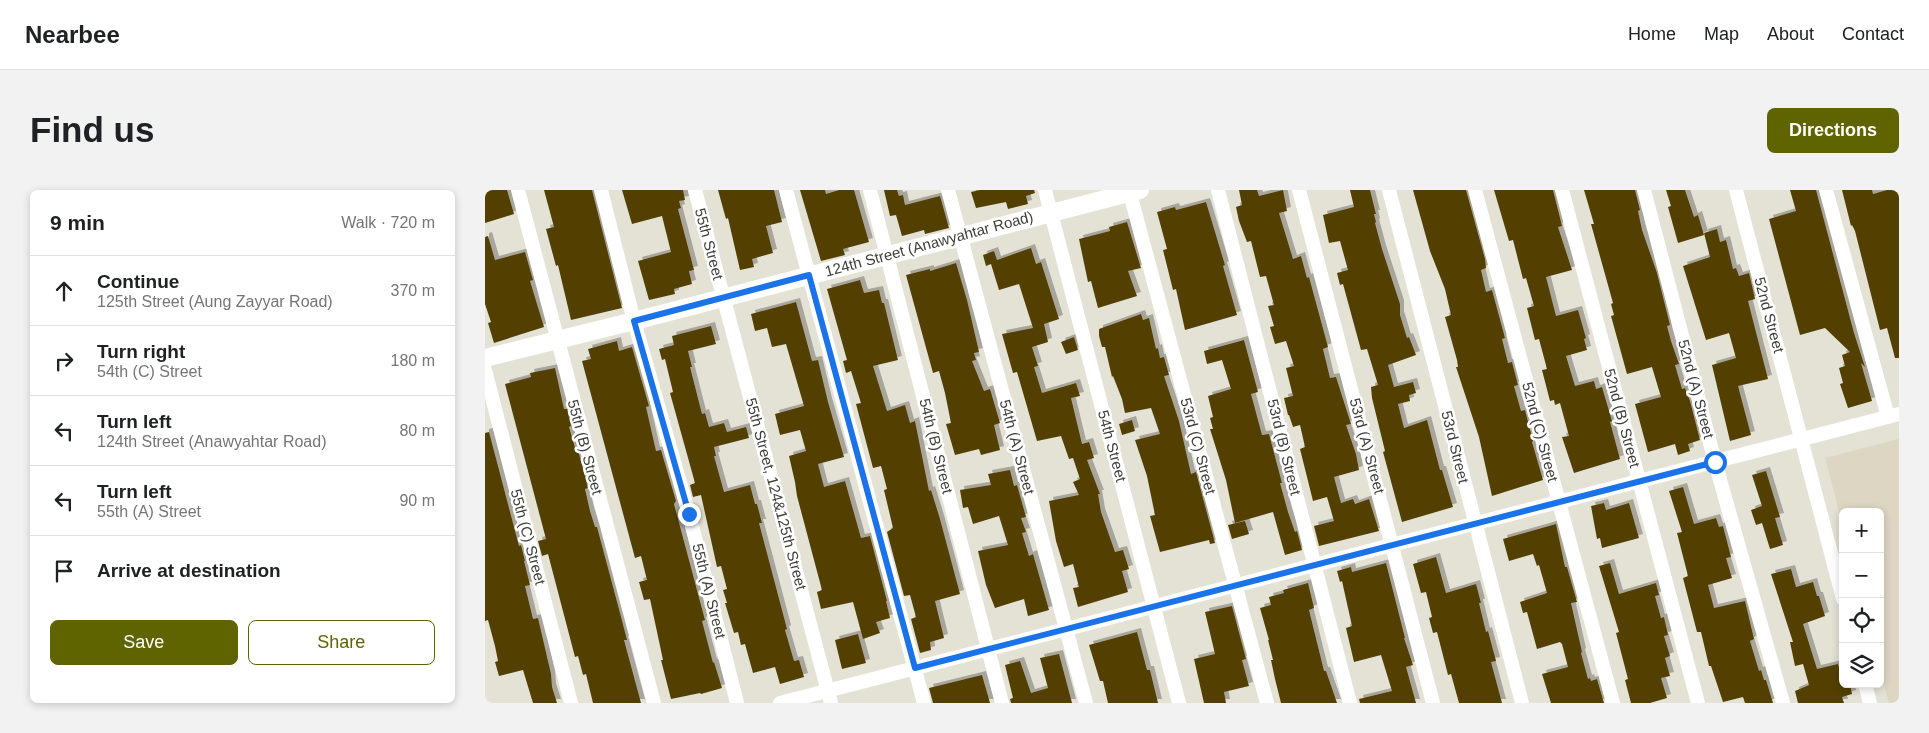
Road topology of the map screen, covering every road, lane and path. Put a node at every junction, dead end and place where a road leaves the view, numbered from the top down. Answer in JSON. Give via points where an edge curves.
{"nodes":[{"id":1,"x":518,"y":190,"type":"edge"},
{"id":2,"x":601,"y":190,"type":"edge"},
{"id":3,"x":695,"y":190,"type":"edge"},
{"id":4,"x":786,"y":190,"type":"edge"},
{"id":5,"x":870,"y":190,"type":"edge"},
{"id":6,"x":948,"y":190,"type":"edge"},
{"id":7,"x":1045,"y":190,"type":"edge"},
{"id":8,"x":1218,"y":190,"type":"edge"},
{"id":9,"x":1299,"y":190,"type":"edge"},
{"id":10,"x":1389,"y":190,"type":"edge"},
{"id":11,"x":1475,"y":190,"type":"edge"},
{"id":12,"x":1562,"y":190,"type":"edge"},
{"id":13,"x":1644,"y":190,"type":"edge"},
{"id":14,"x":1736,"y":190,"type":"edge"},
{"id":15,"x":1826,"y":190,"type":"edge"},
{"id":16,"x":1133,"y":191,"type":"edge"},
{"id":17,"x":1051,"y":213,"type":"junction"},
{"id":18,"x":960,"y":236,"type":"junction"},
{"id":19,"x":887,"y":255,"type":"junction"},
{"id":20,"x":809,"y":275,"type":"junction"},
{"id":21,"x":723,"y":298,"type":"junction"},
{"id":22,"x":634,"y":321,"type":"junction"},
{"id":23,"x":557,"y":339,"type":"junction"},
{"id":24,"x":485,"y":358,"type":"edge"},
{"id":25,"x":485,"y":370,"type":"edge"},
{"id":26,"x":1894,"y":416,"type":"edge"},
{"id":27,"x":1801,"y":440,"type":"junction"},
{"id":28,"x":1715,"y":462,"type":"junction"},
{"id":29,"x":1639,"y":481,"type":"junction"},
{"id":30,"x":1559,"y":502,"type":"junction"},
{"id":31,"x":1475,"y":524,"type":"junction"},
{"id":32,"x":1393,"y":545,"type":"junction"},
{"id":33,"x":1314,"y":565,"type":"junction"},
{"id":34,"x":1236,"y":585,"type":"junction"},
{"id":35,"x":1843,"y":598,"type":"edge"},
{"id":36,"x":1154,"y":606,"type":"junction"},
{"id":37,"x":1066,"y":629,"type":"junction"},
{"id":38,"x":988,"y":649,"type":"junction"},
{"id":39,"x":915,"y":668,"type":"junction"},
{"id":40,"x":1866,"y":688,"type":"edge"},
{"id":41,"x":830,"y":697,"type":"edge"},
{"id":42,"x":571,"y":703,"type":"edge"},
{"id":43,"x":654,"y":703,"type":"edge"},
{"id":44,"x":737,"y":703,"type":"edge"},
{"id":45,"x":780,"y":703,"type":"edge"},
{"id":46,"x":924,"y":703,"type":"edge"},
{"id":47,"x":1002,"y":703,"type":"edge"},
{"id":48,"x":1086,"y":703,"type":"edge"},
{"id":49,"x":1179,"y":703,"type":"edge"},
{"id":50,"x":1267,"y":703,"type":"edge"},
{"id":51,"x":1351,"y":703,"type":"edge"},
{"id":52,"x":1433,"y":703,"type":"edge"},
{"id":53,"x":1522,"y":703,"type":"edge"},
{"id":54,"x":1613,"y":703,"type":"edge"},
{"id":55,"x":1698,"y":703,"type":"edge"},
{"id":56,"x":1783,"y":703,"type":"edge"},
{"id":57,"x":1870,"y":703,"type":"edge"}],
"edges":[{"from":1,"to":23,"type":"street","name":"55th (B) Street"},
{"from":2,"to":22,"type":"street","name":"55th (A) Street"},
{"from":3,"to":21,"type":"street","name":"55th Street"},
{"from":4,"to":20,"type":"street"},
{"from":5,"to":19,"type":"street","name":"54th (B) Street"},
{"from":6,"to":18,"type":"street","name":"54th (A) Street"},
{"from":7,"to":17,"type":"street","name":"54th Street"},
{"from":8,"to":33,"type":"street","name":"53rd (B) Street"},
{"from":9,"to":32,"type":"street","name":"53rd (A) Street"},
{"from":10,"to":31,"type":"street","name":"53rd Street"},
{"from":11,"to":30,"type":"street","name":"52nd (C) Street"},
{"from":12,"to":29,"type":"street","name":"52nd (B) Street"},
{"from":13,"to":28,"type":"street","name":"52nd (A) Street"},
{"from":14,"to":27,"type":"street","name":"52nd Street"},
{"from":15,"to":26,"type":"street"},
{"from":16,"to":17,"type":"street","name":"124th Street (Anawyahtar Road)"},
{"from":16,"to":34,"type":"street","name":"53rd (C) Street"},
{"from":17,"to":18,"type":"street","name":"124th Street (Anawyahtar Road)"},
{"from":17,"to":36,"type":"street","name":"54th Street"},
{"from":18,"to":19,"type":"street","name":"124th Street (Anawyahtar Road)"},
{"from":18,"to":37,"type":"street","name":"54th (A) Street"},
{"from":19,"to":20,"type":"street","name":"124th Street (Anawyahtar Road)"},
{"from":19,"to":38,"type":"street","name":"54th (B) Street"},
{"from":20,"to":21,"type":"street","name":"124th Street (Anawyahtar Road)"},
{"from":20,"to":39,"type":"street"},
{"from":21,"to":22,"type":"street","name":"124th Street (Anawyahtar Road)"},
{"from":21,"to":41,"type":"street","name":"55th Street, 124&125th Street"},
{"from":22,"to":23,"type":"street","name":"124th Street (Anawyahtar Road)"},
{"from":22,"to":44,"type":"street","name":"55th (A) Street","via":[[689,514]]},
{"from":23,"to":24,"type":"street","name":"124th Street (Anawyahtar Road)"},
{"from":23,"to":43,"type":"street","name":"55th (B) Street"},
{"from":25,"to":42,"type":"street","name":"55th (C) Street"},
{"from":26,"to":27,"type":"street"},
{"from":27,"to":28,"type":"street"},
{"from":27,"to":35,"type":"street","name":"52nd Street"},
{"from":28,"to":29,"type":"street"},
{"from":28,"to":56,"type":"street","name":"52nd (A) Street"},
{"from":29,"to":30,"type":"street"},
{"from":29,"to":55,"type":"street","name":"52nd (B) Street"},
{"from":30,"to":31,"type":"street"},
{"from":30,"to":54,"type":"street","name":"52nd (C) Street"},
{"from":31,"to":32,"type":"street"},
{"from":31,"to":53,"type":"street","name":"53rd Street"},
{"from":32,"to":33,"type":"street"},
{"from":32,"to":52,"type":"street","name":"53rd (A) Street"},
{"from":33,"to":34,"type":"street"},
{"from":33,"to":51,"type":"street","name":"53rd (B) Street"},
{"from":34,"to":36,"type":"street"},
{"from":34,"to":50,"type":"street","name":"53rd (C) Street"},
{"from":36,"to":37,"type":"street"},
{"from":36,"to":49,"type":"street","name":"54th Street"},
{"from":37,"to":38,"type":"street"},
{"from":37,"to":48,"type":"street","name":"54th (A) Street"},
{"from":38,"to":39,"type":"street"},
{"from":38,"to":47,"type":"street","name":"54th (B) Street"},
{"from":39,"to":41,"type":"street"},
{"from":39,"to":46,"type":"street"},
{"from":40,"to":57,"type":"street"},
{"from":41,"to":45,"type":"street"}]}
